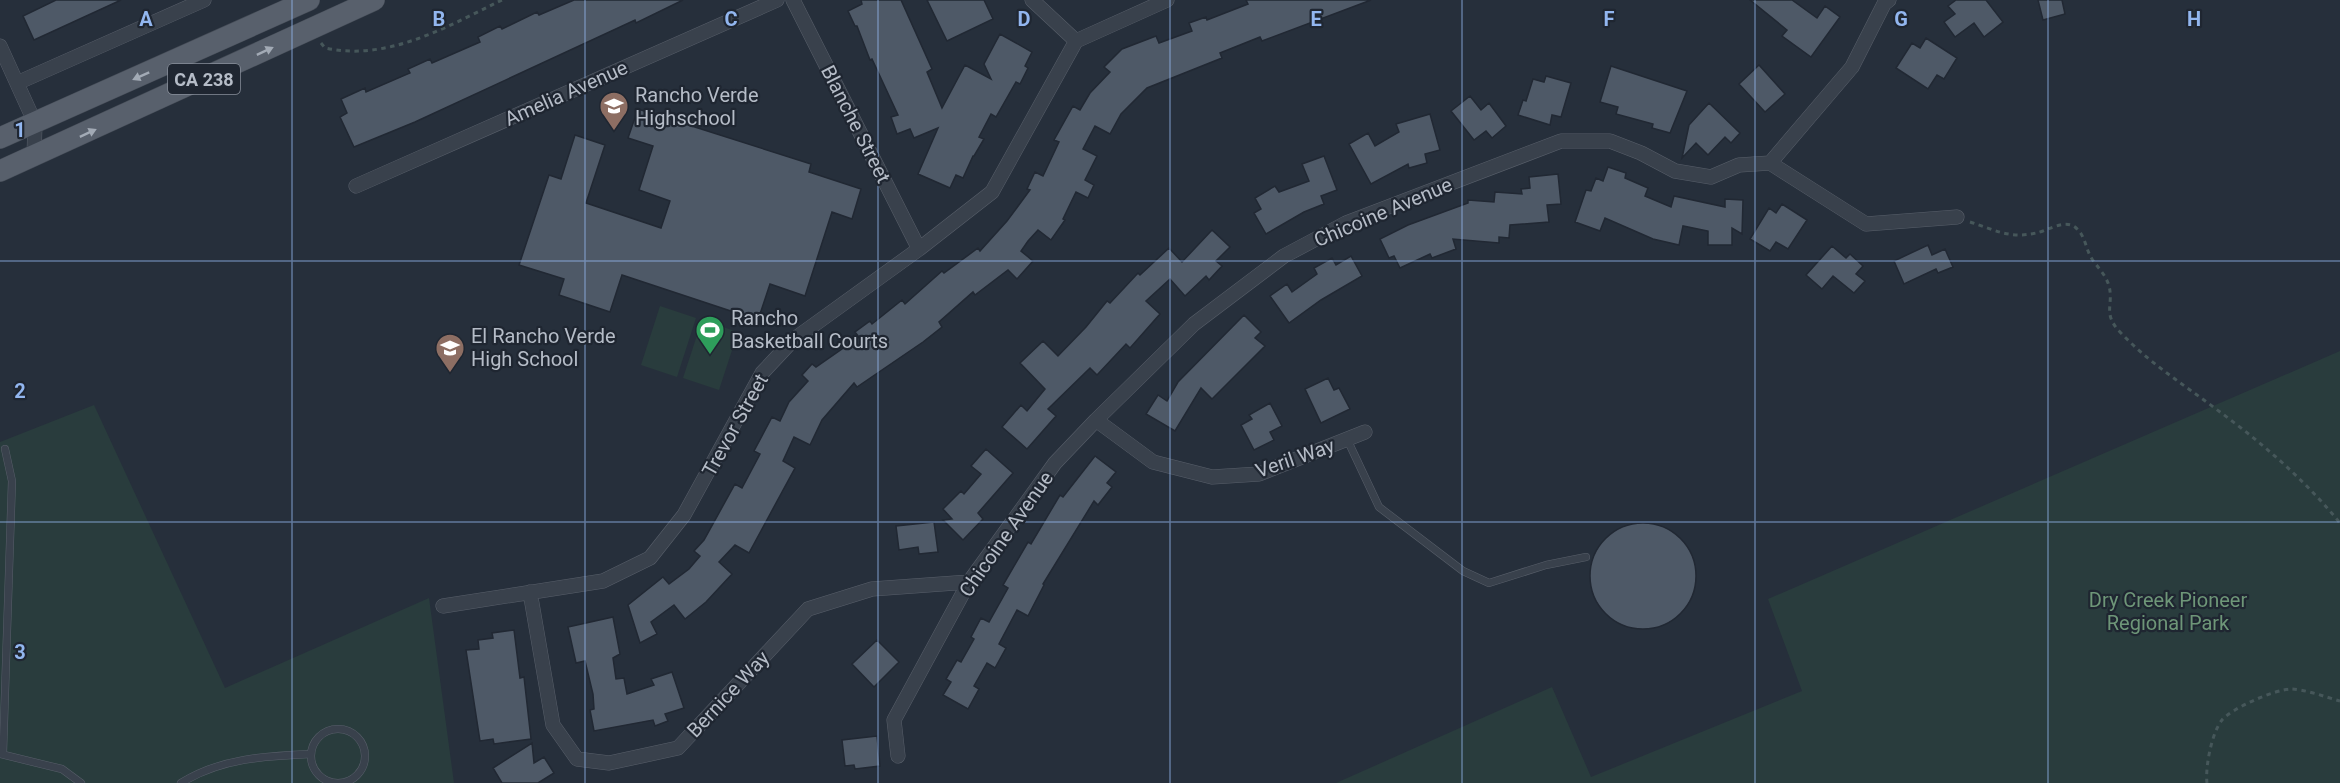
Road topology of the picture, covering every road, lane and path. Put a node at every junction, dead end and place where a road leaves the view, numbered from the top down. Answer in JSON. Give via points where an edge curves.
{"nodes":[{"id":1,"x":204,"y":0,"type":"edge"},
{"id":2,"x":309,"y":0,"type":"edge"},
{"id":3,"x":374,"y":0,"type":"edge"},
{"id":4,"x":502,"y":0,"type":"edge"},
{"id":5,"x":777,"y":0,"type":"edge"},
{"id":6,"x":793,"y":0,"type":"edge"},
{"id":7,"x":1032,"y":0,"type":"edge"},
{"id":8,"x":1167,"y":0,"type":"edge"},
{"id":9,"x":1884,"y":1,"type":"edge"},
{"id":10,"x":312,"y":29,"type":"junction"},
{"id":11,"x":1076,"y":41,"type":"junction"},
{"id":12,"x":0,"y":46,"type":"edge"},
{"id":13,"x":17,"y":83,"type":"junction"},
{"id":14,"x":35,"y":123,"type":"junction"},
{"id":15,"x":0,"y":138,"type":"edge"},
{"id":16,"x":34,"y":157,"type":"junction"},
{"id":17,"x":1770,"y":163,"type":"junction"},
{"id":18,"x":0,"y":171,"type":"edge"},
{"id":19,"x":356,"y":186,"type":"dead end"},
{"id":20,"x":1957,"y":217,"type":"joint"},
{"id":21,"x":919,"y":249,"type":"junction"},
{"id":22,"x":1096,"y":420,"type":"junction"},
{"id":23,"x":1365,"y":432,"type":"dead end"},
{"id":24,"x":1347,"y":439,"type":"junction"},
{"id":25,"x":5,"y":449,"type":"dead end"},
{"id":26,"x":2340,"y":523,"type":"edge"},
{"id":27,"x":1586,"y":557,"type":"dead end"},
{"id":28,"x":969,"y":582,"type":"junction"},
{"id":29,"x":530,"y":592,"type":"junction"},
{"id":30,"x":443,"y":606,"type":"dead end"},
{"id":31,"x":2340,"y":701,"type":"edge"},
{"id":32,"x":2,"y":754,"type":"edge"},
{"id":33,"x":311,"y":754,"type":"junction"},
{"id":34,"x":898,"y":756,"type":"dead end"},
{"id":35,"x":81,"y":783,"type":"edge"},
{"id":36,"x":181,"y":783,"type":"edge"},
{"id":37,"x":2207,"y":783,"type":"edge"}],
"edges":[{"from":1,"to":13,"type":"street"},
{"from":2,"to":14,"type":"main road","number":"CA 238","one_way":true},
{"from":3,"to":10,"type":"main road","number":"CA 238"},
{"from":4,"to":10,"type":"path","via":[[410,43],[384,49],[345,53],[326,48]]},
{"from":5,"to":19,"type":"street","name":"Amelia Avenue"},
{"from":6,"to":21,"type":"street","name":"Blanche Street"},
{"from":7,"to":11,"type":"street"},
{"from":8,"to":11,"type":"street"},
{"from":9,"to":17,"type":"street","via":[[1852,67]]},
{"from":16,"to":10,"type":"main road","number":"CA 238","one_way":true},
{"from":11,"to":21,"type":"street","name":"Trevor Street","via":[[992,192]]},
{"from":12,"to":13,"type":"street"},
{"from":13,"to":14,"type":"street"},
{"from":14,"to":15,"type":"main road","number":"CA 238"},
{"from":14,"to":16,"type":"street"},
{"from":16,"to":18,"type":"main road","number":"CA 238"},
{"from":17,"to":20,"type":"street","via":[[1866,224]]},
{"from":17,"to":22,"type":"street","name":"Chicoine Avenue","via":[[1739,165],[1711,177],[1675,171],[1610,141],[1561,141],[1356,219],[1284,256],[1194,324]]},
{"from":20,"to":26,"type":"path","via":[[2014,236],[2061,225],[2075,227],[2086,239],[2091,257],[2110,287],[2110,318],[2118,330],[2165,374],[2270,452]]},
{"from":21,"to":29,"type":"street","name":"Trevor Street","via":[[793,340],[762,373],[684,515],[650,558],[603,580]]},
{"from":22,"to":24,"type":"street","name":"Veril Way","via":[[1153,462],[1212,477],[1259,474]]},
{"from":22,"to":28,"type":"street","name":"Chicoine Avenue","via":[[1055,463]]},
{"from":23,"to":24,"type":"street","name":"Veril Way"},
{"from":24,"to":27,"type":"lane","via":[[1379,507],[1463,571],[1489,583]]},
{"from":25,"to":32,"type":"lane","via":[[12,481]]},
{"from":28,"to":29,"type":"street","name":"Bernice Way","via":[[872,589],[808,609],[678,748],[609,763],[577,759],[553,725]]},
{"from":28,"to":34,"type":"street","name":"Chicoine Avenue","via":[[894,720]]},
{"from":29,"to":30,"type":"street","name":"Trevor Street"},
{"from":31,"to":37,"type":"path","via":[[2292,689],[2269,693],[2246,705],[2222,720],[2211,744]]},
{"from":32,"to":35,"type":"lane","via":[[62,769]]},
{"from":33,"to":33,"type":"lane","via":[[318,773],[336,782],[356,776],[365,757],[358,738],[340,729],[320,735]]},
{"from":33,"to":36,"type":"lane","via":[[260,756],[226,763]]}]}
